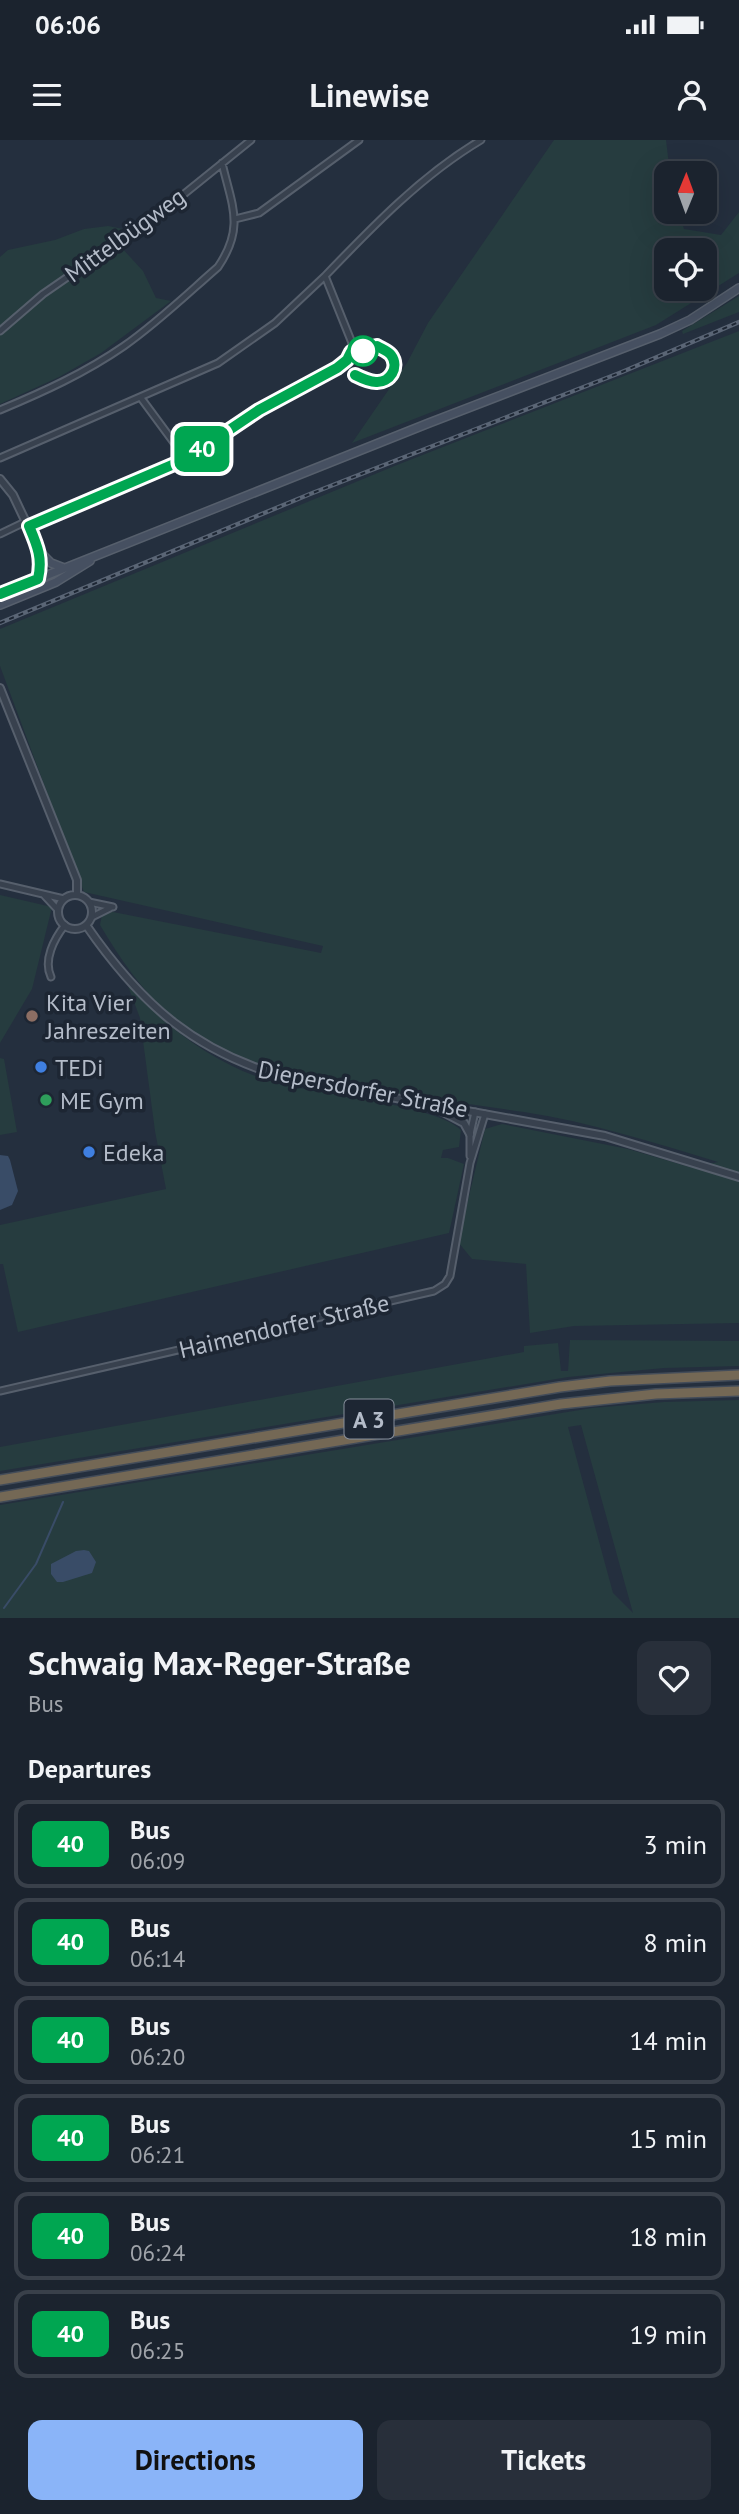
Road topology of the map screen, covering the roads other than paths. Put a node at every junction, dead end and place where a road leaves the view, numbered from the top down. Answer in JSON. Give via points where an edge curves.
{"nodes":[{"id":1,"x":251,"y":140,"type":"edge"},
{"id":2,"x":359,"y":140,"type":"edge"},
{"id":3,"x":481,"y":140,"type":"edge"},
{"id":4,"x":222,"y":163,"type":"junction"},
{"id":5,"x":235,"y":219,"type":"junction"},
{"id":6,"x":325,"y":276,"type":"junction"},
{"id":7,"x":739,"y":288,"type":"edge"},
{"id":8,"x":0,"y":331,"type":"edge"},
{"id":9,"x":141,"y":398,"type":"junction"},
{"id":10,"x":0,"y":410,"type":"edge"},
{"id":11,"x":0,"y":458,"type":"edge"},
{"id":12,"x":186,"y":459,"type":"junction"},
{"id":13,"x":0,"y":479,"type":"edge"},
{"id":14,"x":28,"y":523,"type":"junction"},
{"id":15,"x":0,"y":534,"type":"edge"},
{"id":16,"x":40,"y":552,"type":"junction"},
{"id":17,"x":103,"y":553,"type":"junction"},
{"id":18,"x":64,"y":568,"type":"junction"},
{"id":19,"x":38,"y":579,"type":"junction"},
{"id":20,"x":0,"y":594,"type":"edge"},
{"id":21,"x":0,"y":605,"type":"edge"},
{"id":22,"x":0,"y":688,"type":"edge"},
{"id":23,"x":0,"y":884,"type":"edge"},
{"id":24,"x":44,"y":895,"type":"junction"},
{"id":25,"x":77,"y":895,"type":"junction"},
{"id":26,"x":64,"y":899,"type":"junction"},
{"id":27,"x":89,"y":902,"type":"junction"},
{"id":28,"x":58,"y":910,"type":"junction"},
{"id":29,"x":92,"y":917,"type":"junction"},
{"id":30,"x":65,"y":925,"type":"junction"},
{"id":31,"x":86,"y":925,"type":"junction"},
{"id":32,"x":51,"y":977,"type":"dead end"},
{"id":33,"x":424,"y":1103,"type":"junction"},
{"id":34,"x":475,"y":1112,"type":"junction"},
{"id":35,"x":485,"y":1114,"type":"junction"},
{"id":36,"x":470,"y":1134,"type":"junction"},
{"id":37,"x":470,"y":1163,"type":"junction"},
{"id":38,"x":739,"y":1177,"type":"edge"},
{"id":39,"x":739,"y":1375,"type":"edge"},
{"id":40,"x":0,"y":1391,"type":"edge"},
{"id":41,"x":739,"y":1391,"type":"edge"},
{"id":42,"x":0,"y":1480,"type":"edge"},
{"id":43,"x":0,"y":1497,"type":"edge"}],
"edges":[{"from":1,"to":4,"type":"street","name":"Mittelbügweg"},
{"from":2,"to":5,"type":"street","via":[[259,213]]},
{"from":3,"to":6,"type":"street","via":[[402,199]]},
{"from":4,"to":5,"type":"street"},
{"from":4,"to":8,"type":"street","name":"Mittelbügweg","via":[[163,211],[43,294]]},
{"from":5,"to":10,"type":"street","via":[[229,251],[218,267],[126,345],[55,387]]},
{"from":6,"to":9,"type":"street","via":[[275,323],[218,363]]},
{"from":6,"to":12,"type":"street","via":[[352,343],[347,360],[259,410]]},
{"from":7,"to":17,"type":"main road","via":[[660,334]]},
{"from":9,"to":11,"type":"street"},
{"from":9,"to":12,"type":"street"},
{"from":12,"to":14,"type":"street"},
{"from":13,"to":14,"type":"street"},
{"from":14,"to":15,"type":"street"},
{"from":14,"to":16,"type":"street"},
{"from":16,"to":18,"type":"main road"},
{"from":16,"to":19,"type":"main road"},
{"from":17,"to":18,"type":"main road"},
{"from":17,"to":21,"type":"main road","via":[[56,582]]},
{"from":18,"to":19,"type":"main road"},
{"from":19,"to":20,"type":"main road"},
{"from":22,"to":25,"type":"street","via":[[77,880]]},
{"from":23,"to":24,"type":"street"},
{"from":24,"to":26,"type":"street"},
{"from":24,"to":28,"type":"street"},
{"from":25,"to":26,"type":"street"},
{"from":25,"to":27,"type":"street"},
{"from":26,"to":28,"type":"street"},
{"from":27,"to":29,"type":"street"},
{"from":27,"to":29,"type":"street","via":[[113,907]]},
{"from":28,"to":30,"type":"street"},
{"from":29,"to":31,"type":"street"},
{"from":30,"to":31,"type":"street","via":[[75,929]]},
{"from":30,"to":32,"type":"street","via":[[52,944]]},
{"from":31,"to":33,"type":"street","name":"Diepersdorfer Straße","via":[[161,1012],[222,1055],[291,1079]]},
{"from":33,"to":34,"type":"street","name":"Diepersdorfer Straße"},
{"from":33,"to":36,"type":"street","via":[[455,1117]]},
{"from":34,"to":35,"type":"street","name":"Diepersdorfer Straße"},
{"from":34,"to":36,"type":"street","name":"Haimendorfer Straße"},
{"from":35,"to":37,"type":"street","name":"Haimendorfer Straße"},
{"from":35,"to":38,"type":"street","name":"Diepersdorfer Straße","via":[[605,1136]]},
{"from":36,"to":37,"type":"street","name":"Haimendorfer Straße"},
{"from":37,"to":40,"type":"street","name":"Haimendorfer Straße","via":[[450,1276],[434,1291]]},
{"from":39,"to":42,"type":"highway","number":"A 3","via":[[560,1387]]},
{"from":41,"to":43,"type":"highway","number":"A 3","via":[[561,1404]]}]}
